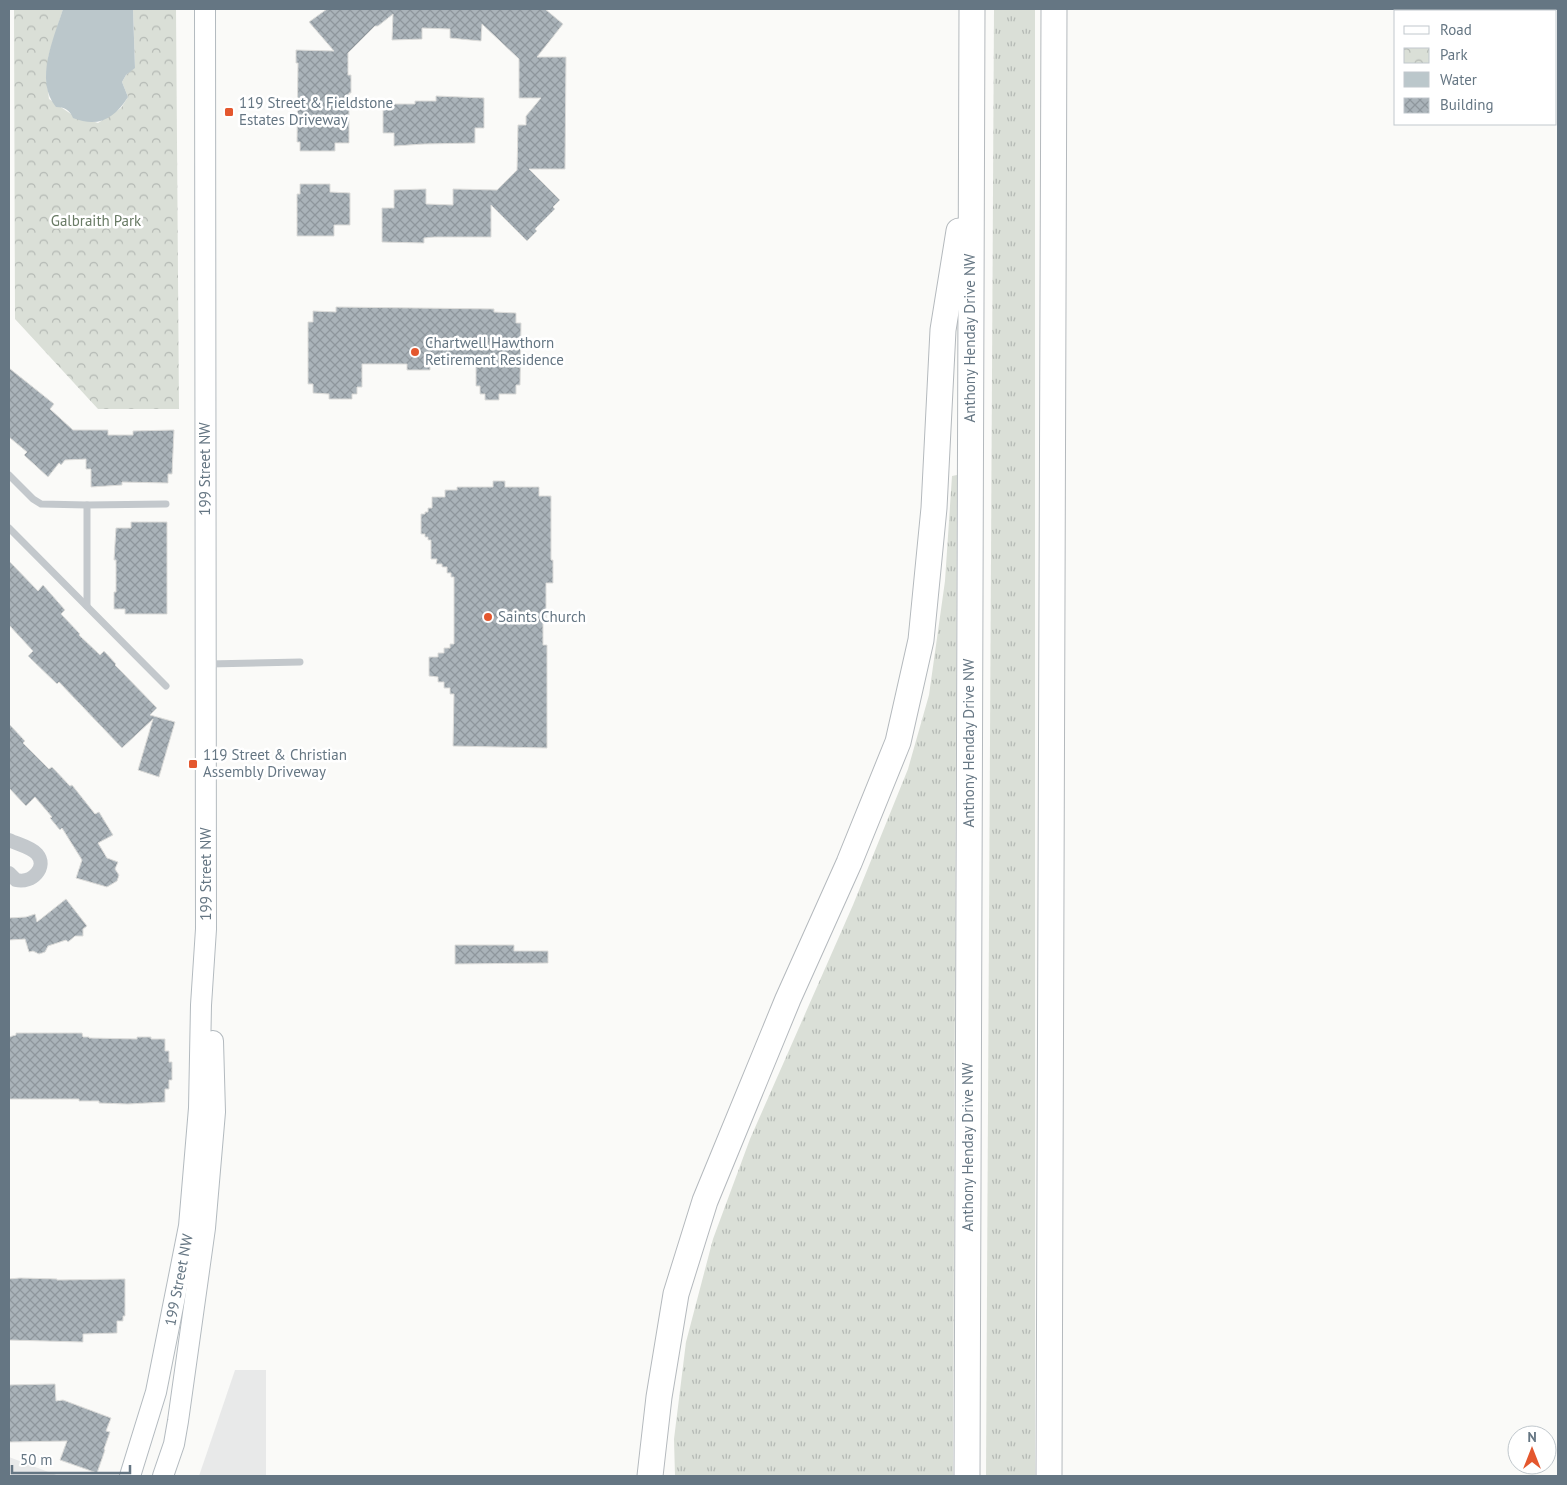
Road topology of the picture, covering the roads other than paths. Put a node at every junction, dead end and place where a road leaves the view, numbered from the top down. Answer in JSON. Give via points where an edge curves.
{"nodes":[{"id":1,"x":205,"y":9,"type":"edge"},
{"id":2,"x":972,"y":9,"type":"edge"},
{"id":3,"x":1054,"y":9,"type":"edge"},
{"id":4,"x":971,"y":149,"type":"junction"},
{"id":5,"x":9,"y":475,"type":"edge"},
{"id":6,"x":166,"y":504,"type":"dead end"},
{"id":7,"x":87,"y":505,"type":"junction"},
{"id":8,"x":9,"y":528,"type":"edge"},
{"id":9,"x":87,"y":606,"type":"junction"},
{"id":10,"x":300,"y":662,"type":"dead end"},
{"id":11,"x":206,"y":664,"type":"junction"},
{"id":12,"x":166,"y":686,"type":"dead end"},
{"id":13,"x":9,"y":840,"type":"edge"},
{"id":14,"x":9,"y":873,"type":"edge"},
{"id":15,"x":206,"y":929,"type":"junction"},
{"id":16,"x":1050,"y":1368,"type":"junction"},
{"id":17,"x":130,"y":1476,"type":"edge"},
{"id":18,"x":162,"y":1476,"type":"edge"},
{"id":19,"x":650,"y":1476,"type":"edge"},
{"id":20,"x":967,"y":1476,"type":"edge"},
{"id":21,"x":1049,"y":1476,"type":"edge"},
{"id":22,"x":1066,"y":1476,"type":"edge"}],
"edges":[{"from":1,"to":11,"type":"main road","name":"199 Street NW"},
{"from":2,"to":4,"type":"highway","name":"Anthony Henday Drive NW"},
{"from":3,"to":16,"type":"highway"},
{"from":4,"to":19,"type":"highway","via":[[943,330],[928,577],[921,640],[911,689],[898,742],[705,1201],[676,1294]]},
{"from":4,"to":20,"type":"highway","name":"Anthony Henday Drive NW"},
{"from":5,"to":7,"type":"lane","via":[[41,504]]},
{"from":6,"to":7,"type":"lane"},
{"from":7,"to":9,"type":"lane"},
{"from":8,"to":9,"type":"lane"},
{"from":9,"to":12,"type":"lane"},
{"from":10,"to":11,"type":"lane"},
{"from":11,"to":15,"type":"main road","name":"199 Street NW"},
{"from":13,"to":14,"type":"street","via":[[38,855],[40,866],[28,881],[16,880]]},
{"from":15,"to":17,"type":"main road","name":"199 Street NW","via":[[199,1108],[189,1226],[156,1392]]},
{"from":15,"to":18,"type":"main road","name":"199 Street NW","via":[[213,1002],[215,1112],[205,1228],[182,1398],[174,1444]]},
{"from":16,"to":21,"type":"highway"},
{"from":16,"to":22,"type":"highway"}]}
